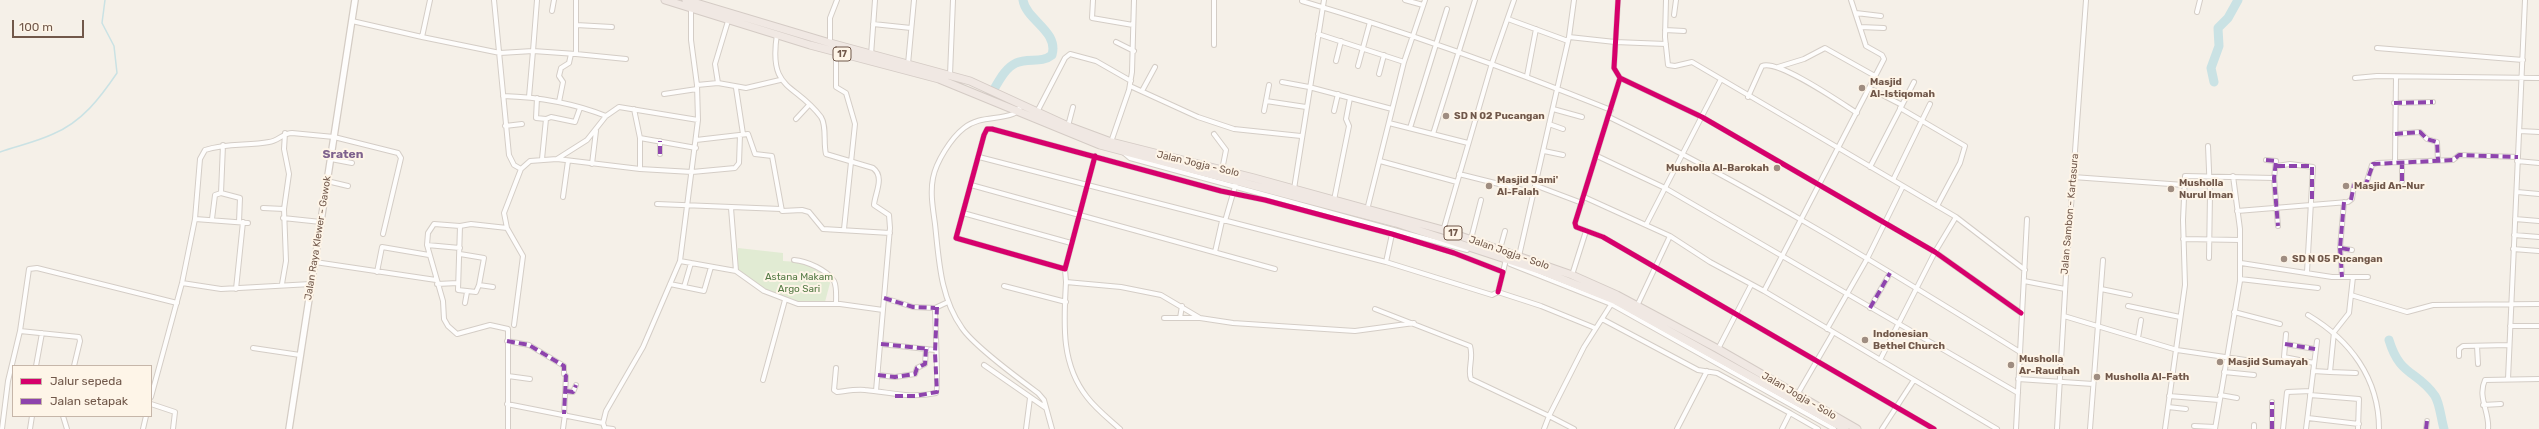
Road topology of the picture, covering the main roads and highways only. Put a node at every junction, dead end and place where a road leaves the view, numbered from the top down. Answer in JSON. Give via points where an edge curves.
{"nodes":[{"id":1,"x":355,"y":0,"type":"edge"},
{"id":2,"x":665,"y":0,"type":"edge"},
{"id":3,"x":686,"y":0,"type":"edge"},
{"id":4,"x":675,"y":2,"type":"edge"},
{"id":5,"x":871,"y":57,"type":"junction"},
{"id":6,"x":1020,"y":108,"type":"junction"},
{"id":7,"x":1236,"y":180,"type":"junction"},
{"id":8,"x":1367,"y":212,"type":"junction"},
{"id":9,"x":1442,"y":233,"type":"junction"},
{"id":10,"x":1614,"y":300,"type":"junction"},
{"id":11,"x":1716,"y":355,"type":"junction"},
{"id":12,"x":289,"y":429,"type":"edge"},
{"id":13,"x":1845,"y":429,"type":"edge"},
{"id":14,"x":1857,"y":429,"type":"edge"}],
"edges":[{"from":1,"to":12,"type":"main road","name":"Jalan Raya Klewer - Gawok"},
{"from":2,"to":4,"type":"highway","number":"17"},
{"from":3,"to":5,"type":"highway","number":"17"},
{"from":4,"to":5,"type":"highway","number":"17","via":[[728,21],[836,52]]},
{"from":5,"to":6,"type":"highway","number":"17"},
{"from":5,"to":6,"type":"highway","number":"17","via":[[950,75]]},
{"from":6,"to":7,"type":"highway","name":"Jalan Jogja - Solo","number":"17","via":[[1100,145]]},
{"from":6,"to":7,"type":"highway","name":"Jalan Jogja - Solo","number":"17","via":[[1037,112],[1111,142],[1222,170]]},
{"from":7,"to":8,"type":"highway","name":"Jalan Jogja - Solo","number":"17"},
{"from":7,"to":8,"type":"highway","name":"Jalan Jogja - Solo","number":"17","via":[[1294,189]]},
{"from":8,"to":9,"type":"highway","name":"Jalan Jogja - Solo","number":"17"},
{"from":9,"to":10,"type":"highway","name":"Jalan Jogja - Solo","number":"17"},
{"from":9,"to":10,"type":"highway","name":"Jalan Jogja - Solo","number":"17","via":[[1471,239],[1572,275]]},
{"from":10,"to":11,"type":"highway","name":"Jalan Jogja - Solo","number":"17"},
{"from":10,"to":11,"type":"highway","name":"Jalan Jogja - Solo","number":"17","via":[[1637,306]]},
{"from":11,"to":13,"type":"highway","name":"Jalan Jogja - Solo","number":"17"},
{"from":11,"to":14,"type":"highway","name":"Jalan Jogja - Solo","number":"17","via":[[1797,395]]}]}
